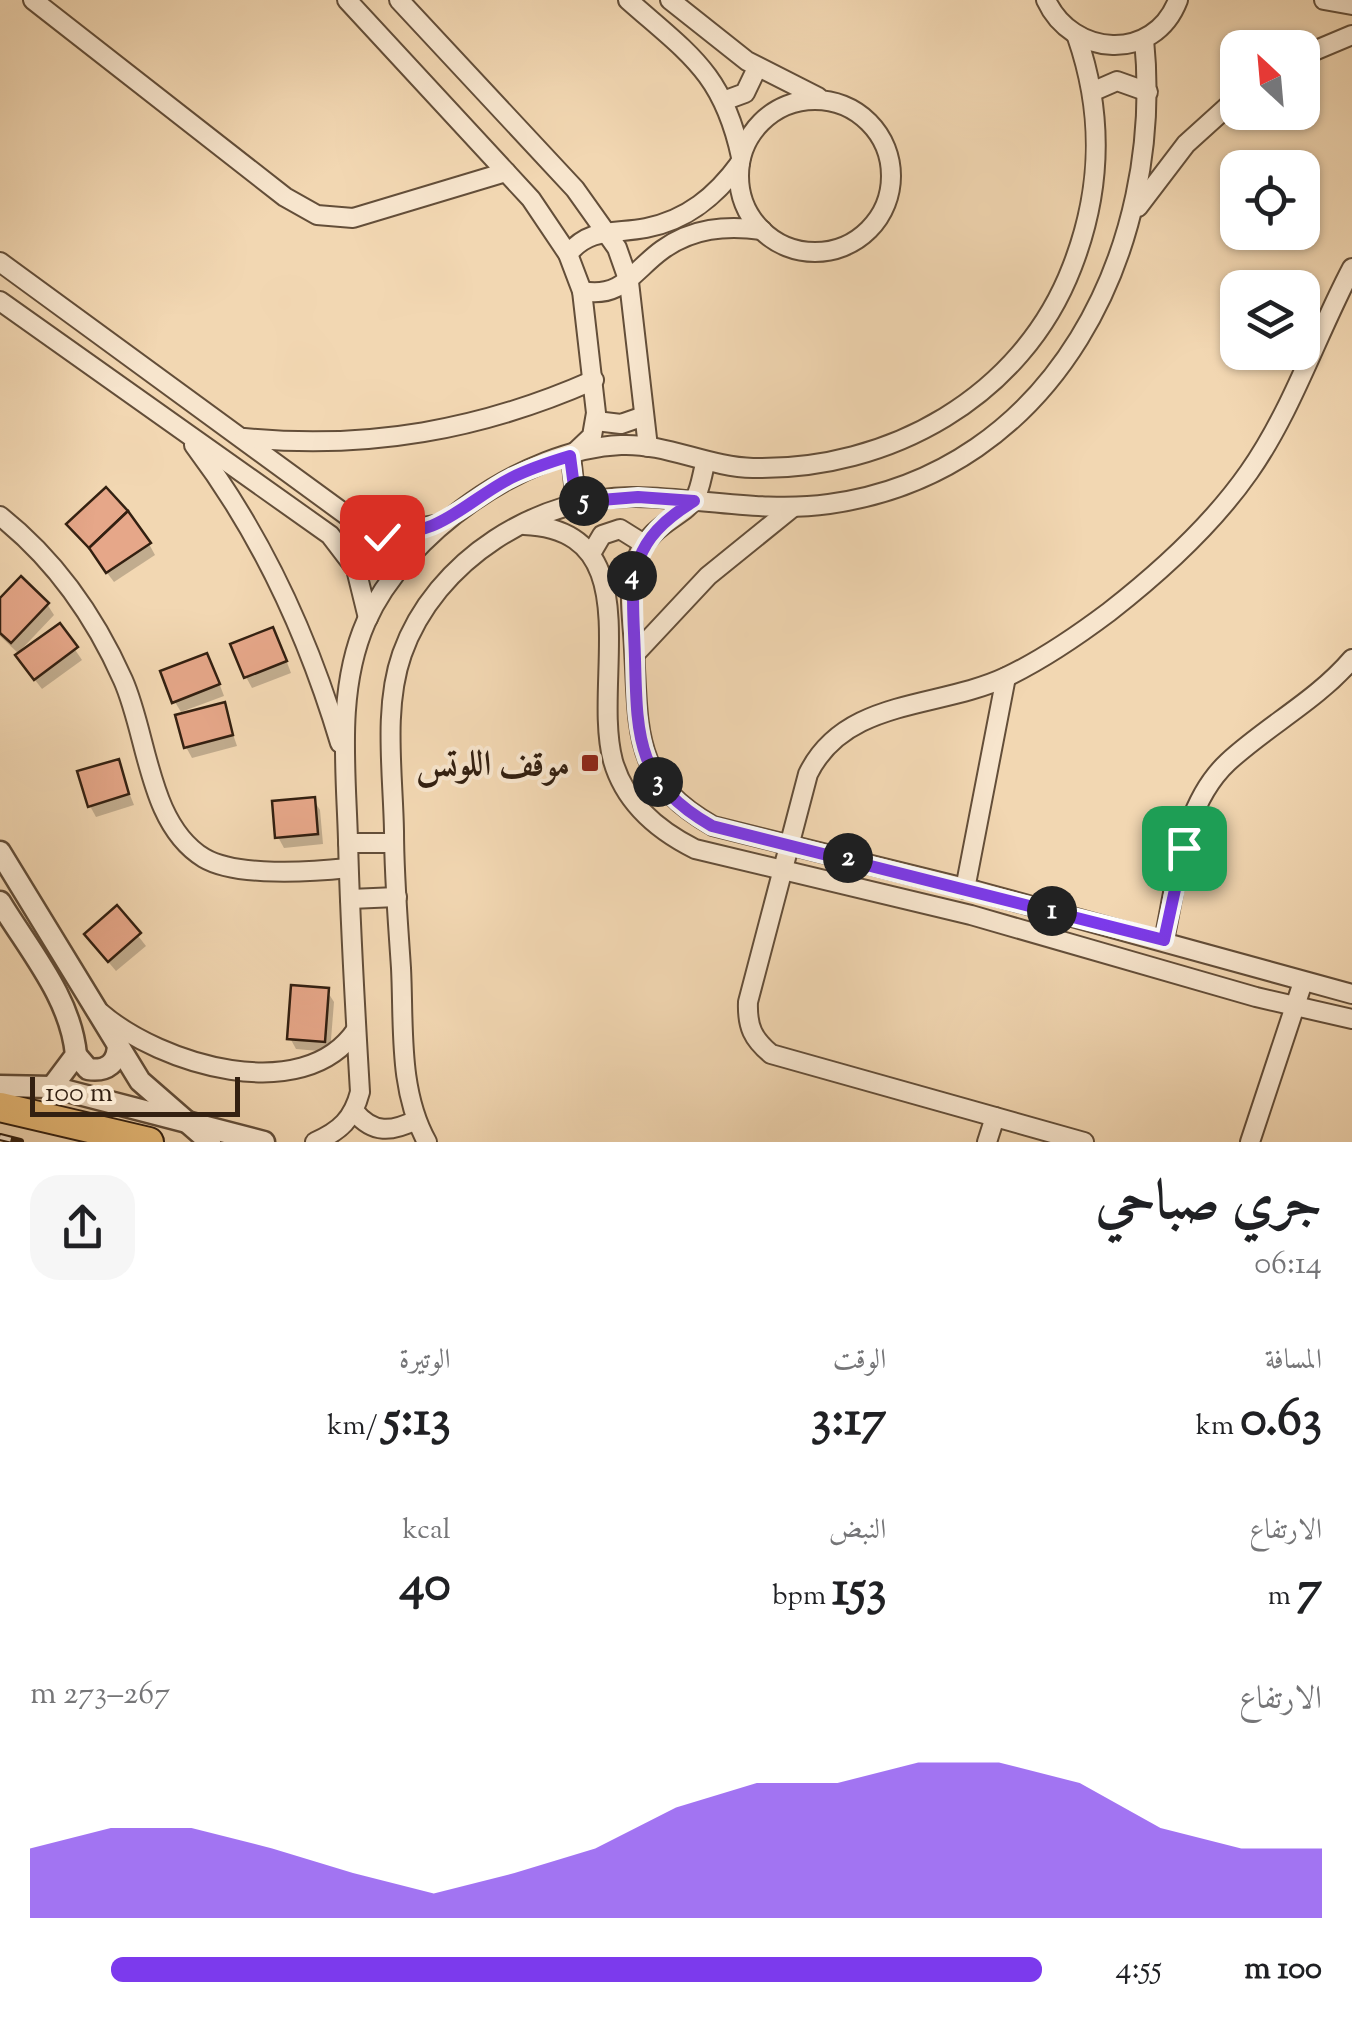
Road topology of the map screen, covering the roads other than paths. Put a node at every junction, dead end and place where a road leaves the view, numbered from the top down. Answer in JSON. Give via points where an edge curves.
{"nodes":[{"id":1,"x":34,"y":0,"type":"edge"},
{"id":2,"x":347,"y":0,"type":"edge"},
{"id":3,"x":398,"y":0,"type":"edge"},
{"id":4,"x":628,"y":0,"type":"edge"},
{"id":5,"x":670,"y":0,"type":"edge"},
{"id":6,"x":1046,"y":0,"type":"edge"},
{"id":7,"x":1194,"y":0,"type":"edge"},
{"id":8,"x":1324,"y":0,"type":"edge"},
{"id":9,"x":1351,"y":3,"type":"edge"},
{"id":10,"x":1177,"y":4,"type":"edge"},
{"id":11,"x":1352,"y":34,"type":"edge"},
{"id":12,"x":1077,"y":37,"type":"junction"},
{"id":13,"x":1144,"y":39,"type":"junction"},
{"id":14,"x":1320,"y":48,"type":"edge"},
{"id":15,"x":758,"y":68,"type":"junction"},
{"id":16,"x":1094,"y":91,"type":"junction"},
{"id":17,"x":1148,"y":92,"type":"junction"},
{"id":18,"x":726,"y":100,"type":"junction"},
{"id":19,"x":833,"y":102,"type":"junction"},
{"id":20,"x":1220,"y":113,"type":"edge"},
{"id":21,"x":741,"y":160,"type":"junction"},
{"id":22,"x":506,"y":172,"type":"junction"},
{"id":23,"x":1132,"y":216,"type":"junction"},
{"id":24,"x":762,"y":230,"type":"junction"},
{"id":25,"x":606,"y":231,"type":"junction"},
{"id":26,"x":568,"y":254,"type":"junction"},
{"id":27,"x":1352,"y":268,"type":"edge"},
{"id":28,"x":4,"y":272,"type":"edge"},
{"id":29,"x":628,"y":282,"type":"junction"},
{"id":30,"x":582,"y":291,"type":"junction"},
{"id":31,"x":0,"y":301,"type":"edge"},
{"id":32,"x":594,"y":380,"type":"junction"},
{"id":33,"x":644,"y":416,"type":"junction"},
{"id":34,"x":596,"y":421,"type":"junction"},
{"id":35,"x":182,"y":428,"type":"junction"},
{"id":36,"x":243,"y":438,"type":"junction"},
{"id":37,"x":648,"y":447,"type":"junction"},
{"id":38,"x":570,"y":456,"type":"junction"},
{"id":39,"x":706,"y":461,"type":"junction"},
{"id":40,"x":694,"y":501,"type":"junction"},
{"id":41,"x":576,"y":502,"type":"junction"},
{"id":42,"x":792,"y":508,"type":"junction"},
{"id":43,"x":0,"y":516,"type":"edge"},
{"id":44,"x":441,"y":524,"type":"junction"},
{"id":45,"x":519,"y":524,"type":"junction"},
{"id":46,"x":382,"y":530,"type":"junction"},
{"id":47,"x":644,"y":544,"type":"junction"},
{"id":48,"x":592,"y":552,"type":"junction"},
{"id":49,"x":356,"y":569,"type":"junction"},
{"id":50,"x":368,"y":618,"type":"junction"},
{"id":51,"x":635,"y":654,"type":"junction"},
{"id":52,"x":1352,"y":659,"type":"edge"},
{"id":53,"x":1006,"y":677,"type":"junction"},
{"id":54,"x":345,"y":759,"type":"junction"},
{"id":55,"x":348,"y":842,"type":"junction"},
{"id":56,"x":394,"y":843,"type":"junction"},
{"id":57,"x":789,"y":843,"type":"junction"},
{"id":58,"x":0,"y":852,"type":"edge"},
{"id":59,"x":348,"y":868,"type":"junction"},
{"id":60,"x":784,"y":868,"type":"junction"},
{"id":61,"x":965,"y":889,"type":"junction"},
{"id":62,"x":397,"y":897,"type":"junction"},
{"id":63,"x":350,"y":899,"type":"junction"},
{"id":64,"x":0,"y":902,"type":"edge"},
{"id":65,"x":947,"y":909,"type":"junction"},
{"id":66,"x":970,"y":915,"type":"junction"},
{"id":67,"x":1164,"y":940,"type":"junction"},
{"id":68,"x":1303,"y":982,"type":"junction"},
{"id":69,"x":1352,"y":994,"type":"edge"},
{"id":70,"x":1295,"y":1008,"type":"junction"},
{"id":71,"x":97,"y":1009,"type":"junction"},
{"id":72,"x":1352,"y":1019,"type":"edge"},
{"id":73,"x":356,"y":1030,"type":"junction"},
{"id":74,"x":118,"y":1044,"type":"junction"},
{"id":75,"x":76,"y":1055,"type":"junction"},
{"id":76,"x":0,"y":1086,"type":"edge"},
{"id":77,"x":52,"y":1086,"type":"junction"},
{"id":78,"x":0,"y":1107,"type":"edge"},
{"id":79,"x":355,"y":1112,"type":"junction"},
{"id":80,"x":994,"y":1117,"type":"junction"},
{"id":81,"x":416,"y":1120,"type":"junction"},
{"id":82,"x":188,"y":1126,"type":"junction"},
{"id":83,"x":149,"y":1142,"type":"edge"},
{"id":84,"x":210,"y":1142,"type":"edge"},
{"id":85,"x":264,"y":1142,"type":"edge"},
{"id":86,"x":315,"y":1142,"type":"edge"},
{"id":87,"x":427,"y":1142,"type":"edge"},
{"id":88,"x":987,"y":1142,"type":"edge"},
{"id":89,"x":1084,"y":1142,"type":"edge"},
{"id":90,"x":1250,"y":1142,"type":"edge"}],
"edges":[{"from":1,"to":22,"type":"street","via":[[317,215],[353,218]]},
{"from":2,"to":22,"type":"street"},
{"from":3,"to":25,"type":"street","via":[[575,189]]},
{"from":4,"to":18,"type":"street","via":[[701,66]]},
{"from":5,"to":15,"type":"street"},
{"from":6,"to":12,"type":"street"},
{"from":7,"to":10,"type":"street"},
{"from":8,"to":9,"type":"street"},
{"from":10,"to":13,"type":"street"},
{"from":11,"to":14,"type":"street"},
{"from":12,"to":13,"type":"street","via":[[1110,46]]},
{"from":12,"to":16,"type":"street"},
{"from":13,"to":17,"type":"street"},
{"from":15,"to":18,"type":"street","via":[[750,88]]},
{"from":15,"to":19,"type":"street"},
{"from":16,"to":17,"type":"street","via":[[1117,81]]},
{"from":16,"to":39,"type":"street","via":[[1096,178],[1079,249],[1042,326],[985,390],[912,437],[872,452],[752,468]]},
{"from":17,"to":23,"type":"street"},
{"from":18,"to":21,"type":"street"},
{"from":19,"to":21,"type":"street","via":[[794,102],[776,110],[760,123]]},
{"from":19,"to":24,"type":"street","via":[[865,118],[887,150],[891,180],[884,209],[856,240],[818,252],[797,250]]},
{"from":20,"to":23,"type":"street","via":[[1186,144]]},
{"from":21,"to":24,"type":"street","via":[[742,199]]},
{"from":21,"to":25,"type":"street","via":[[688,213],[643,229]]},
{"from":22,"to":26,"type":"street"},
{"from":23,"to":42,"type":"street","via":[[1083,336],[1002,429],[908,483]]},
{"from":24,"to":29,"type":"street","via":[[721,228],[682,238]]},
{"from":25,"to":26,"type":"street","via":[[588,236]]},
{"from":25,"to":29,"type":"street"},
{"from":26,"to":30,"type":"street"},
{"from":27,"to":53,"type":"street","via":[[1264,448],[1218,511],[1109,611]]},
{"from":28,"to":36,"type":"street"},
{"from":29,"to":30,"type":"street","via":[[606,293]]},
{"from":29,"to":33,"type":"street"},
{"from":30,"to":32,"type":"street"},
{"from":31,"to":35,"type":"street"},
{"from":32,"to":34,"type":"street"},
{"from":32,"to":36,"type":"street","via":[[510,414],[423,434],[333,443]]},
{"from":33,"to":34,"type":"street","via":[[621,424]]},
{"from":33,"to":37,"type":"street"},
{"from":34,"to":38,"type":"street","via":[[588,443]]},
{"from":35,"to":49,"type":"street","via":[[330,534]]},
{"from":35,"to":54,"type":"street","via":[[273,572],[308,647]]},
{"from":36,"to":46,"type":"street","via":[[349,517]]},
{"from":37,"to":38,"type":"street","via":[[619,445]]},
{"from":37,"to":39,"type":"street"},
{"from":38,"to":41,"type":"street"},
{"from":38,"to":44,"type":"street","via":[[512,478]]},
{"from":39,"to":40,"type":"street"},
{"from":40,"to":41,"type":"street"},
{"from":40,"to":42,"type":"street"},
{"from":40,"to":47,"type":"street"},
{"from":41,"to":45,"type":"street"},
{"from":42,"to":51,"type":"street","via":[[708,576]]},
{"from":43,"to":59,"type":"street","via":[[57,572],[106,644],[168,818],[190,847],[222,866]]},
{"from":44,"to":46,"type":"street"},
{"from":44,"to":50,"type":"street"},
{"from":45,"to":48,"type":"street","via":[[572,534]]},
{"from":45,"to":56,"type":"street","via":[[452,575],[402,654],[392,702]]},
{"from":46,"to":49,"type":"street","via":[[378,551]]},
{"from":47,"to":48,"type":"street","via":[[620,529],[602,535]]},
{"from":47,"to":51,"type":"street","via":[[632,578]]},
{"from":48,"to":60,"type":"street","via":[[606,594],[608,734],[626,791],[644,816],[694,849]]},
{"from":49,"to":50,"type":"street"},
{"from":50,"to":54,"type":"street","via":[[354,653]]},
{"from":51,"to":57,"type":"street","via":[[636,725],[660,786],[712,826]]},
{"from":52,"to":67,"type":"street","via":[[1206,789],[1192,818]]},
{"from":53,"to":57,"type":"street","via":[[839,732],[808,774]]},
{"from":53,"to":61,"type":"street"},
{"from":54,"to":55,"type":"street"},
{"from":55,"to":56,"type":"street"},
{"from":55,"to":59,"type":"street"},
{"from":56,"to":62,"type":"street"},
{"from":57,"to":60,"type":"street"},
{"from":57,"to":61,"type":"street"},
{"from":58,"to":71,"type":"street"},
{"from":59,"to":63,"type":"street"},
{"from":60,"to":65,"type":"street"},
{"from":60,"to":80,"type":"street","via":[[748,1002],[756,1041],[771,1054]]},
{"from":61,"to":65,"type":"street","via":[[944,899]]},
{"from":61,"to":66,"type":"street","via":[[982,906]]},
{"from":61,"to":67,"type":"street"},
{"from":62,"to":63,"type":"street"},
{"from":62,"to":81,"type":"street","via":[[406,1081]]},
{"from":63,"to":73,"type":"street"},
{"from":64,"to":75,"type":"street","via":[[63,1004]]},
{"from":65,"to":66,"type":"street"},
{"from":66,"to":70,"type":"street"},
{"from":67,"to":68,"type":"street"},
{"from":68,"to":69,"type":"street"},
{"from":68,"to":70,"type":"street"},
{"from":70,"to":72,"type":"street"},
{"from":70,"to":90,"type":"street"},
{"from":71,"to":73,"type":"street","via":[[139,1040],[188,1060],[292,1072],[332,1056]]},
{"from":71,"to":74,"type":"street"},
{"from":73,"to":79,"type":"street"},
{"from":74,"to":75,"type":"street","via":[[107,1068],[88,1069]]},
{"from":74,"to":82,"type":"street","via":[[140,1081]]},
{"from":75,"to":77,"type":"street"},
{"from":76,"to":77,"type":"street"},
{"from":77,"to":82,"type":"street"},
{"from":78,"to":83,"type":"main road"},
{"from":79,"to":81,"type":"street","via":[[390,1131]]},
{"from":79,"to":86,"type":"street"},
{"from":80,"to":88,"type":"street"},
{"from":80,"to":89,"type":"street"},
{"from":81,"to":87,"type":"street"},
{"from":82,"to":84,"type":"street"},
{"from":82,"to":85,"type":"street"}]}
